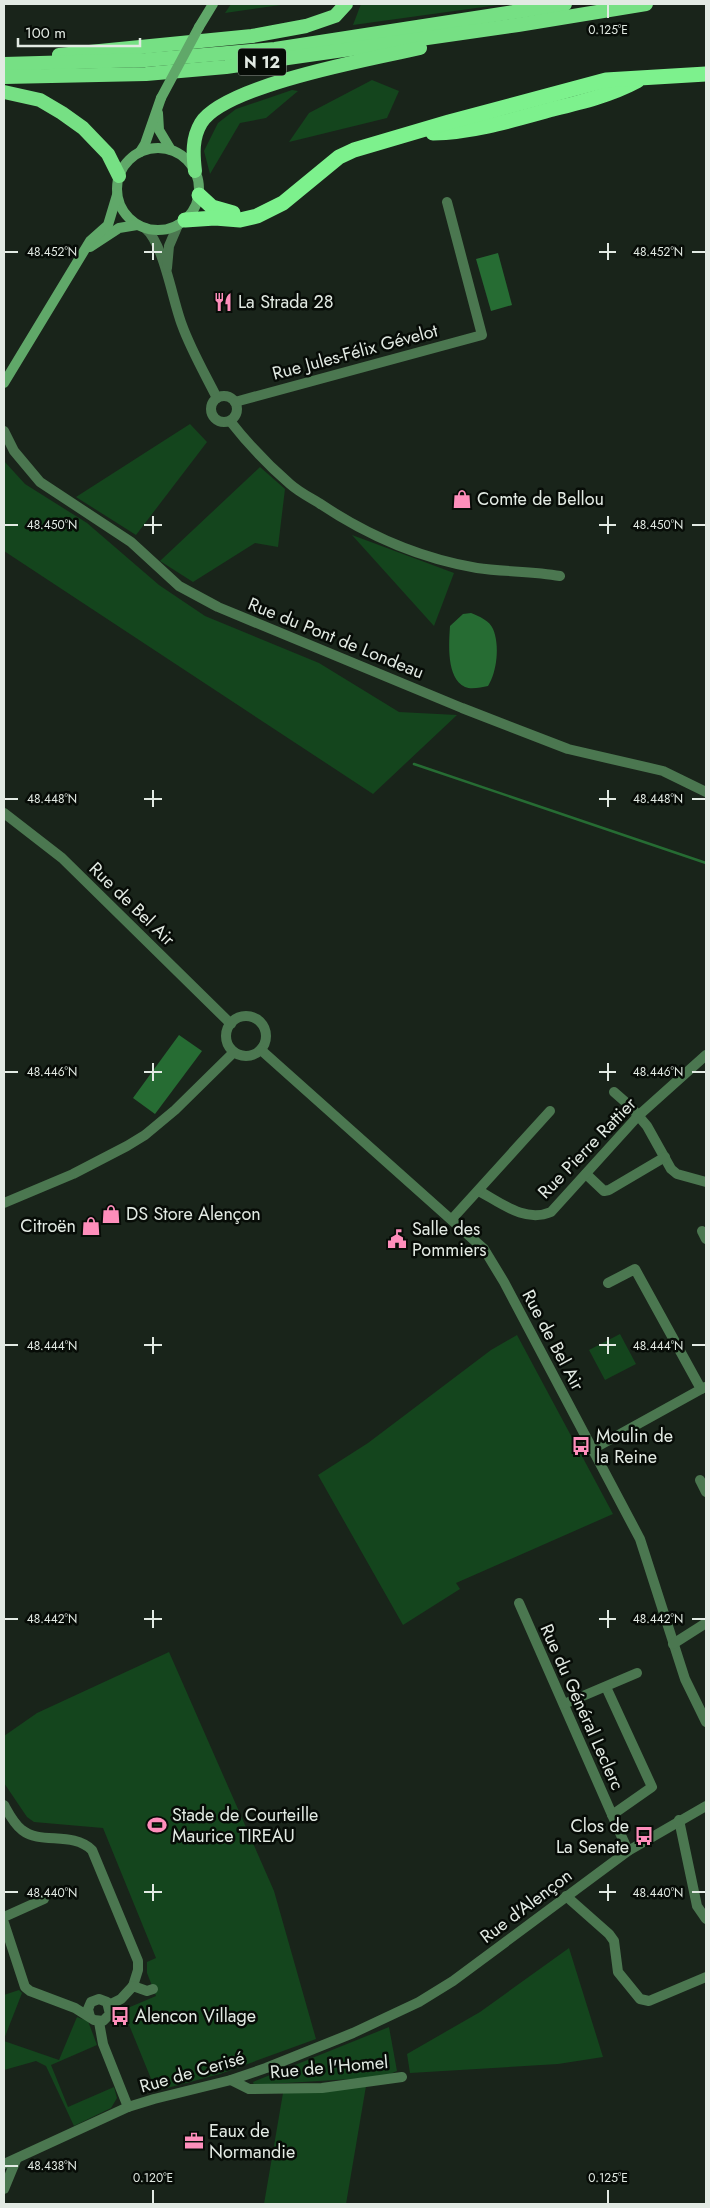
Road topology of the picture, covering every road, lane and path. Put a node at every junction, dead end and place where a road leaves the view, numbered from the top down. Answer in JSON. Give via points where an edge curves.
{"nodes":[{"id":1,"x":214,"y":4,"type":"edge"},
{"id":2,"x":346,"y":4,"type":"edge"},
{"id":3,"x":565,"y":4,"type":"edge"},
{"id":4,"x":646,"y":4,"type":"edge"},
{"id":5,"x":518,"y":25,"type":"junction"},
{"id":6,"x":4,"y":63,"type":"edge"},
{"id":7,"x":706,"y":74,"type":"edge"},
{"id":8,"x":4,"y":77,"type":"edge"},
{"id":9,"x":4,"y":92,"type":"edge"},
{"id":10,"x":161,"y":98,"type":"junction"},
{"id":11,"x":171,"y":150,"type":"junction"},
{"id":12,"x":140,"y":152,"type":"junction"},
{"id":13,"x":195,"y":171,"type":"junction"},
{"id":14,"x":119,"y":176,"type":"junction"},
{"id":15,"x":117,"y":195,"type":"junction"},
{"id":16,"x":199,"y":195,"type":"junction"},
{"id":17,"x":447,"y":202,"type":"dead end"},
{"id":18,"x":257,"y":216,"type":"junction"},
{"id":19,"x":182,"y":223,"type":"junction"},
{"id":20,"x":141,"y":226,"type":"junction"},
{"id":21,"x":85,"y":250,"type":"junction"},
{"id":22,"x":167,"y":276,"type":"junction"},
{"id":23,"x":4,"y":383,"type":"edge"},
{"id":24,"x":216,"y":398,"type":"junction"},
{"id":25,"x":235,"y":402,"type":"junction"},
{"id":26,"x":230,"y":421,"type":"junction"},
{"id":27,"x":4,"y":431,"type":"edge"},
{"id":28,"x":560,"y":576,"type":"dead end"},
{"id":29,"x":706,"y":792,"type":"edge"},
{"id":30,"x":4,"y":814,"type":"edge"},
{"id":31,"x":231,"y":1024,"type":"junction"},
{"id":32,"x":261,"y":1050,"type":"junction"},
{"id":33,"x":705,"y":1051,"type":"edge"},
{"id":34,"x":234,"y":1052,"type":"junction"},
{"id":35,"x":614,"y":1092,"type":"dead end"},
{"id":36,"x":550,"y":1111,"type":"dead end"},
{"id":37,"x":638,"y":1116,"type":"junction"},
{"id":38,"x":665,"y":1157,"type":"junction"},
{"id":39,"x":586,"y":1174,"type":"junction"},
{"id":40,"x":706,"y":1182,"type":"edge"},
{"id":41,"x":479,"y":1191,"type":"junction"},
{"id":42,"x":4,"y":1202,"type":"edge"},
{"id":43,"x":452,"y":1219,"type":"junction"},
{"id":44,"x":608,"y":1283,"type":"dead end"},
{"id":45,"x":704,"y":1388,"type":"edge"},
{"id":46,"x":593,"y":1449,"type":"junction"},
{"id":47,"x":700,"y":1480,"type":"dead end"},
{"id":48,"x":706,"y":1492,"type":"edge"},
{"id":49,"x":519,"y":1603,"type":"dead end"},
{"id":50,"x":706,"y":1623,"type":"edge"},
{"id":51,"x":673,"y":1644,"type":"junction"},
{"id":52,"x":637,"y":1673,"type":"dead end"},
{"id":53,"x":606,"y":1688,"type":"junction"},
{"id":54,"x":564,"y":1704,"type":"junction"},
{"id":55,"x":706,"y":1722,"type":"edge"},
{"id":56,"x":4,"y":1805,"type":"edge"},
{"id":57,"x":706,"y":1806,"type":"edge"},
{"id":58,"x":612,"y":1815,"type":"junction"},
{"id":59,"x":679,"y":1820,"type":"junction"},
{"id":60,"x":628,"y":1851,"type":"junction"},
{"id":61,"x":566,"y":1896,"type":"junction"},
{"id":62,"x":44,"y":1899,"type":"dead end"},
{"id":63,"x":4,"y":1918,"type":"edge"},
{"id":64,"x":706,"y":1919,"type":"edge"},
{"id":65,"x":4,"y":1923,"type":"edge"},
{"id":66,"x":706,"y":1977,"type":"edge"},
{"id":67,"x":134,"y":1986,"type":"junction"},
{"id":68,"x":153,"y":1989,"type":"dead end"},
{"id":69,"x":89,"y":2005,"type":"junction"},
{"id":70,"x":109,"y":2005,"type":"junction"},
{"id":71,"x":74,"y":2008,"type":"junction"},
{"id":72,"x":390,"y":2016,"type":"joint"},
{"id":73,"x":94,"y":2020,"type":"junction"},
{"id":74,"x":402,"y":2077,"type":"dead end"},
{"id":75,"x":231,"y":2080,"type":"junction"},
{"id":76,"x":128,"y":2107,"type":"junction"},
{"id":77,"x":16,"y":2160,"type":"junction"},
{"id":78,"x":4,"y":2164,"type":"edge"},
{"id":79,"x":4,"y":2190,"type":"edge"}],
"edges":[{"from":1,"to":10,"type":"main road","bridge":true},
{"from":2,"to":6,"type":"highway","number":"N 12","via":[[335,16],[306,26],[252,36]]},
{"from":3,"to":6,"type":"highway","number":"N 12","via":[[257,50],[146,60]]},
{"from":4,"to":5,"type":"highway","number":"N 12"},
{"from":5,"to":8,"type":"highway","number":"N 12","via":[[226,67],[146,74]]},
{"from":5,"to":13,"type":"highway","number":"N 12","via":[[289,78],[221,105],[202,122],[195,138]]},
{"from":7,"to":18,"type":"highway","via":[[606,80],[354,150],[339,158],[283,203]]},
{"from":9,"to":14,"type":"highway","via":[[40,100],[62,112],[108,154]]},
{"from":10,"to":11,"type":"main road","via":[[160,130]]},
{"from":10,"to":12,"type":"main road"},
{"from":11,"to":12,"type":"main road","via":[[161,148]]},
{"from":11,"to":13,"type":"main road","via":[[185,158]]},
{"from":12,"to":14,"type":"main road","via":[[131,158]]},
{"from":13,"to":16,"type":"main road"},
{"from":14,"to":15,"type":"main road"},
{"from":15,"to":20,"type":"main road","via":[[124,212]]},
{"from":15,"to":21,"type":"main road","via":[[108,225]]},
{"from":16,"to":18,"type":"highway","via":[[212,207]]},
{"from":16,"to":19,"type":"main road"},
{"from":17,"to":25,"type":"street","name":"Rue Jules-Félix Gévelot","via":[[482,334]]},
{"from":18,"to":19,"type":"highway"},
{"from":19,"to":20,"type":"main road","via":[[164,230]]},
{"from":19,"to":22,"type":"street","via":[[169,246]]},
{"from":20,"to":21,"type":"main road","via":[[119,228]]},
{"from":20,"to":22,"type":"street","via":[[156,239]]},
{"from":21,"to":23,"type":"main road"},
{"from":22,"to":24,"type":"street","via":[[182,327]]},
{"from":24,"to":25,"type":"street","via":[[226,396]]},
{"from":24,"to":26,"type":"street","via":[[211,407],[213,416],[223,422]]},
{"from":25,"to":26,"type":"street","via":[[237,410]]},
{"from":26,"to":28,"type":"street","via":[[292,486],[385,542],[440,560],[478,568]]},
{"from":27,"to":29,"type":"street","name":"Rue du Pont de Londeau","via":[[14,451],[40,482],[131,542],[179,586],[218,607],[568,749],[664,770]]},
{"from":30,"to":31,"type":"street","name":"Rue de Bel Air","via":[[62,858]]},
{"from":31,"to":32,"type":"street","via":[[241,1017],[258,1020],[266,1032]]},
{"from":31,"to":34,"type":"street","via":[[226,1037]]},
{"from":32,"to":34,"type":"street","via":[[250,1056]]},
{"from":32,"to":43,"type":"street","name":"Rue de Bel Air"},
{"from":33,"to":37,"type":"street","name":"Rue Pierre Rattier"},
{"from":34,"to":42,"type":"street","via":[[149,1132],[73,1174]]},
{"from":35,"to":37,"type":"street"},
{"from":36,"to":41,"type":"street"},
{"from":37,"to":38,"type":"street"},
{"from":37,"to":39,"type":"street","name":"Rue Pierre Rattier"},
{"from":38,"to":39,"type":"street","via":[[610,1190],[604,1190]]},
{"from":38,"to":40,"type":"street","via":[[677,1174]]},
{"from":39,"to":41,"type":"street","name":"Rue Pierre Rattier","via":[[558,1206],[543,1215],[522,1214]]},
{"from":41,"to":43,"type":"street"},
{"from":43,"to":46,"type":"street","name":"Rue de Bel Air","via":[[484,1249]]},
{"from":44,"to":45,"type":"street","via":[[635,1269]]},
{"from":45,"to":46,"type":"street"},
{"from":46,"to":51,"type":"street","name":"Rue de Bel Air","via":[[640,1539]]},
{"from":47,"to":48,"type":"street"},
{"from":49,"to":54,"type":"street","name":"Rue du Général Leclerc"},
{"from":50,"to":51,"type":"street"},
{"from":51,"to":55,"type":"street","name":"Rue de Bel Air","via":[[685,1679]]},
{"from":52,"to":53,"type":"street"},
{"from":53,"to":54,"type":"street"},
{"from":53,"to":58,"type":"street","via":[[652,1787]]},
{"from":54,"to":58,"type":"street","name":"Rue du Général Leclerc"},
{"from":56,"to":67,"type":"street","via":[[23,1831],[80,1841],[92,1850],[138,1961]]},
{"from":57,"to":59,"type":"street","name":"Rue d'Alençon"},
{"from":58,"to":60,"type":"street","name":"Rue du Général Leclerc"},
{"from":59,"to":60,"type":"street","name":"Rue d'Alençon"},
{"from":59,"to":64,"type":"street","via":[[697,1906]]},
{"from":60,"to":61,"type":"street","name":"Rue d'Alençon"},
{"from":61,"to":66,"type":"street","via":[[614,1941],[618,1972],[640,2000],[649,2001]]},
{"from":61,"to":72,"type":"street","name":"Rue d'Alençon","via":[[453,1981]]},
{"from":62,"to":63,"type":"street"},
{"from":65,"to":71,"type":"street","via":[[25,1987]]},
{"from":67,"to":68,"type":"street","via":[[147,1991]]},
{"from":67,"to":70,"type":"street"},
{"from":69,"to":70,"type":"street","via":[[99,1999]]},
{"from":69,"to":71,"type":"street"},
{"from":69,"to":73,"type":"street"},
{"from":70,"to":73,"type":"street","via":[[107,2018]]},
{"from":71,"to":73,"type":"street"},
{"from":72,"to":75,"type":"street","name":"Rue de Cerisé"},
{"from":73,"to":76,"type":"street"},
{"from":74,"to":75,"type":"street","name":"Rue de l'Homel","via":[[322,2088],[249,2089]]},
{"from":75,"to":76,"type":"street","name":"Rue de Cerisé"},
{"from":76,"to":77,"type":"street","name":"Rue de Cerisé"},
{"from":77,"to":78,"type":"street","name":"Rue de Cerisé"},
{"from":77,"to":79,"type":"street"}]}
